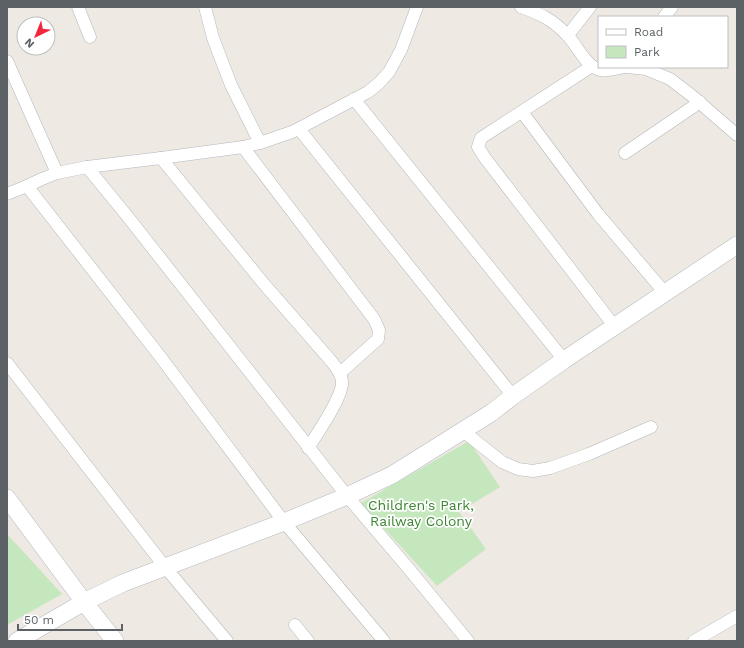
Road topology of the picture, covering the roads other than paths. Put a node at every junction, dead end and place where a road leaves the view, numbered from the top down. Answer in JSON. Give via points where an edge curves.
{"nodes":[{"id":1,"x":78,"y":7,"type":"edge"},
{"id":2,"x":205,"y":7,"type":"edge"},
{"id":3,"x":417,"y":7,"type":"edge"},
{"id":4,"x":521,"y":7,"type":"edge"},
{"id":5,"x":590,"y":7,"type":"edge"},
{"id":6,"x":672,"y":7,"type":"edge"},
{"id":7,"x":665,"y":16,"type":"edge"},
{"id":8,"x":568,"y":35,"type":"junction"},
{"id":9,"x":90,"y":37,"type":"dead end"},
{"id":10,"x":7,"y":61,"type":"edge"},
{"id":11,"x":592,"y":66,"type":"junction"},
{"id":12,"x":620,"y":68,"type":"edge"},
{"id":13,"x":636,"y":68,"type":"edge"},
{"id":14,"x":354,"y":99,"type":"junction"},
{"id":15,"x":700,"y":102,"type":"junction"},
{"id":16,"x":522,"y":112,"type":"junction"},
{"id":17,"x":299,"y":129,"type":"junction"},
{"id":18,"x":737,"y":135,"type":"edge"},
{"id":19,"x":260,"y":143,"type":"junction"},
{"id":20,"x":243,"y":147,"type":"junction"},
{"id":21,"x":626,"y":153,"type":"dead end"},
{"id":22,"x":161,"y":158,"type":"junction"},
{"id":23,"x":87,"y":167,"type":"junction"},
{"id":24,"x":57,"y":174,"type":"junction"},
{"id":25,"x":27,"y":186,"type":"junction"},
{"id":26,"x":7,"y":194,"type":"edge"},
{"id":27,"x":737,"y":245,"type":"edge"},
{"id":28,"x":665,"y":293,"type":"junction"},
{"id":29,"x":615,"y":327,"type":"junction"},
{"id":30,"x":564,"y":360,"type":"junction"},
{"id":31,"x":7,"y":363,"type":"edge"},
{"id":32,"x":340,"y":373,"type":"junction"},
{"id":33,"x":513,"y":396,"type":"junction"},
{"id":34,"x":651,"y":427,"type":"dead end"},
{"id":35,"x":463,"y":431,"type":"junction"},
{"id":36,"x":308,"y":448,"type":"junction"},
{"id":37,"x":347,"y":496,"type":"junction"},
{"id":38,"x":7,"y":498,"type":"edge"},
{"id":39,"x":284,"y":522,"type":"junction"},
{"id":40,"x":165,"y":567,"type":"junction"},
{"id":41,"x":84,"y":602,"type":"junction"},
{"id":42,"x":737,"y":616,"type":"edge"},
{"id":43,"x":295,"y":625,"type":"dead end"},
{"id":44,"x":17,"y":641,"type":"edge"},
{"id":45,"x":115,"y":641,"type":"edge"},
{"id":46,"x":227,"y":641,"type":"edge"},
{"id":47,"x":308,"y":641,"type":"edge"},
{"id":48,"x":384,"y":641,"type":"edge"},
{"id":49,"x":468,"y":641,"type":"edge"},
{"id":50,"x":694,"y":641,"type":"edge"}],
"edges":[{"from":1,"to":9,"type":"street"},
{"from":2,"to":19,"type":"street","via":[[213,38],[231,85]]},
{"from":3,"to":14,"type":"street","via":[[401,50],[389,72],[368,92]]},
{"from":4,"to":8,"type":"street","via":[[541,14]]},
{"from":5,"to":8,"type":"street"},
{"from":6,"to":7,"type":"street"},
{"from":8,"to":11,"type":"street"},
{"from":10,"to":24,"type":"street"},
{"from":11,"to":12,"type":"street","via":[[600,70]]},
{"from":11,"to":16,"type":"street"},
{"from":13,"to":15,"type":"street","via":[[646,69],[670,79]]},
{"from":14,"to":17,"type":"street"},
{"from":14,"to":30,"type":"street"},
{"from":15,"to":18,"type":"street"},
{"from":15,"to":21,"type":"street"},
{"from":16,"to":28,"type":"street","via":[[598,214]]},
{"from":16,"to":29,"type":"street","via":[[481,138],[478,147]]},
{"from":17,"to":19,"type":"street"},
{"from":17,"to":33,"type":"street"},
{"from":19,"to":20,"type":"street"},
{"from":20,"to":22,"type":"street"},
{"from":20,"to":32,"type":"street","via":[[374,319],[379,330],[378,339]]},
{"from":22,"to":23,"type":"street"},
{"from":22,"to":32,"type":"street"},
{"from":23,"to":24,"type":"street"},
{"from":23,"to":36,"type":"street"},
{"from":24,"to":25,"type":"street"},
{"from":25,"to":26,"type":"street"},
{"from":25,"to":39,"type":"street"},
{"from":27,"to":28,"type":"street"},
{"from":28,"to":29,"type":"street"},
{"from":29,"to":30,"type":"street"},
{"from":30,"to":33,"type":"street"},
{"from":31,"to":40,"type":"street"},
{"from":32,"to":36,"type":"street","via":[[342,383],[337,401]]},
{"from":33,"to":35,"type":"street"},
{"from":34,"to":35,"type":"street","via":[[590,454],[533,471],[518,469],[502,462]]},
{"from":35,"to":37,"type":"street","via":[[392,476]]},
{"from":36,"to":37,"type":"street"},
{"from":37,"to":39,"type":"street"},
{"from":37,"to":49,"type":"street"},
{"from":38,"to":41,"type":"street"},
{"from":39,"to":40,"type":"street"},
{"from":39,"to":48,"type":"street"},
{"from":40,"to":41,"type":"street"},
{"from":40,"to":46,"type":"street"},
{"from":41,"to":44,"type":"street"},
{"from":41,"to":45,"type":"street"},
{"from":42,"to":50,"type":"street"},
{"from":43,"to":47,"type":"street"}]}
